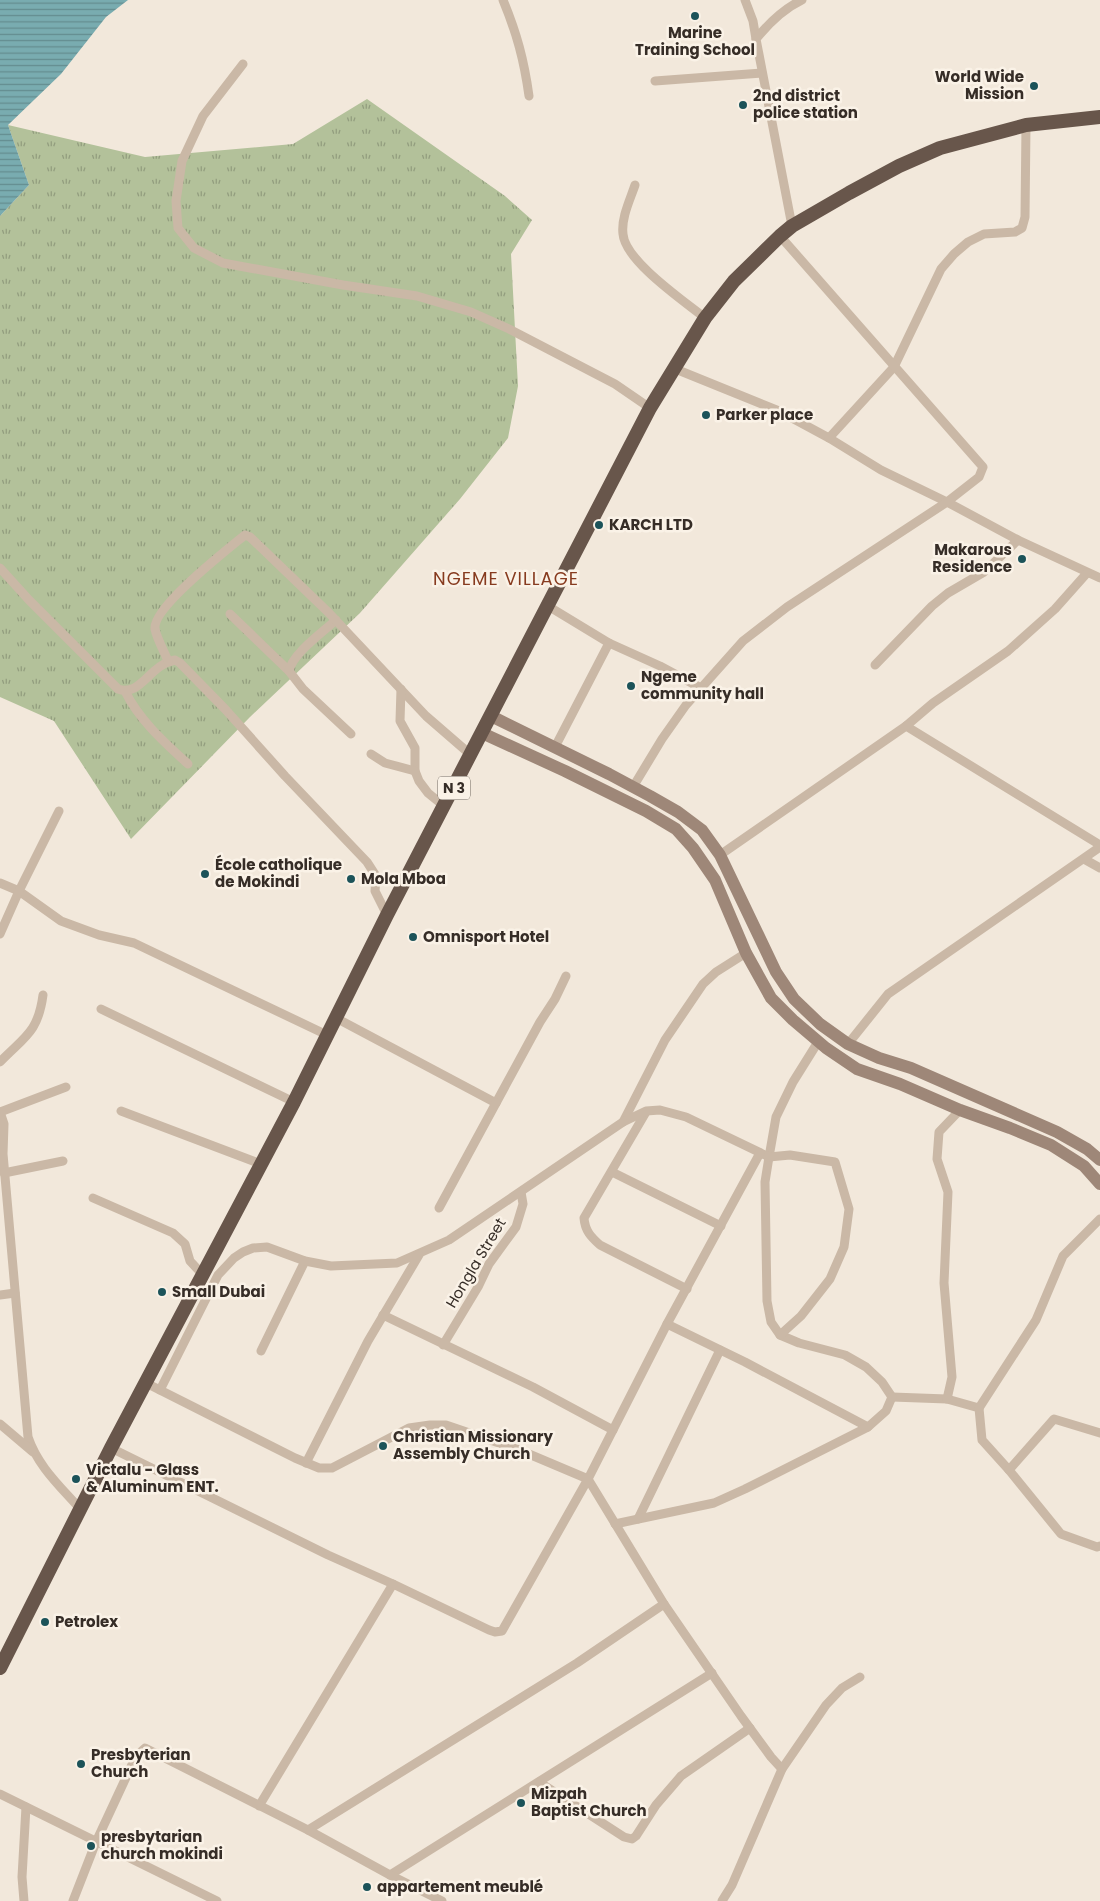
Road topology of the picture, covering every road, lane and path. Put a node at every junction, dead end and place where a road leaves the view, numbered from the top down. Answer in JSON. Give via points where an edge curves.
{"nodes":[{"id":1,"x":503,"y":0,"type":"edge"},
{"id":2,"x":745,"y":0,"type":"edge"},
{"id":3,"x":802,"y":0,"type":"edge"},
{"id":4,"x":756,"y":39,"type":"junction"},
{"id":5,"x":243,"y":64,"type":"dead end"},
{"id":6,"x":762,"y":73,"type":"junction"},
{"id":7,"x":655,"y":81,"type":"dead end"},
{"id":8,"x":529,"y":96,"type":"dead end"},
{"id":9,"x":1100,"y":117,"type":"edge"},
{"id":10,"x":1026,"y":125,"type":"junction"},
{"id":11,"x":635,"y":186,"type":"dead end"},
{"id":12,"x":792,"y":226,"type":"junction"},
{"id":13,"x":780,"y":236,"type":"junction"},
{"id":14,"x":705,"y":318,"type":"junction"},
{"id":15,"x":894,"y":367,"type":"junction"},
{"id":16,"x":673,"y":368,"type":"junction"},
{"id":17,"x":650,"y":408,"type":"junction"},
{"id":18,"x":829,"y":438,"type":"junction"},
{"id":19,"x":947,"y":502,"type":"junction"},
{"id":20,"x":1018,"y":540,"type":"junction"},
{"id":21,"x":0,"y":568,"type":"edge"},
{"id":22,"x":1087,"y":572,"type":"junction"},
{"id":23,"x":1100,"y":578,"type":"edge"},
{"id":24,"x":548,"y":606,"type":"junction"},
{"id":25,"x":230,"y":614,"type":"dead end"},
{"id":26,"x":336,"y":620,"type":"junction"},
{"id":27,"x":609,"y":643,"type":"junction"},
{"id":28,"x":168,"y":661,"type":"junction"},
{"id":29,"x":875,"y":665,"type":"dead end"},
{"id":30,"x":289,"y":671,"type":"junction"},
{"id":31,"x":401,"y":688,"type":"junction"},
{"id":32,"x":701,"y":688,"type":"junction"},
{"id":33,"x":125,"y":691,"type":"junction"},
{"id":34,"x":491,"y":716,"type":"junction"},
{"id":35,"x":906,"y":726,"type":"junction"},
{"id":36,"x":482,"y":733,"type":"junction"},
{"id":37,"x":352,"y":734,"type":"dead end"},
{"id":38,"x":555,"y":748,"type":"junction"},
{"id":39,"x":371,"y":754,"type":"dead end"},
{"id":40,"x":471,"y":755,"type":"junction"},
{"id":41,"x":188,"y":764,"type":"dead end"},
{"id":42,"x":415,"y":771,"type":"junction"},
{"id":43,"x":633,"y":787,"type":"junction"},
{"id":44,"x":444,"y":806,"type":"junction"},
{"id":45,"x":59,"y":811,"type":"dead end"},
{"id":46,"x":1100,"y":846,"type":"edge"},
{"id":47,"x":720,"y":855,"type":"junction"},
{"id":48,"x":1084,"y":859,"type":"junction"},
{"id":49,"x":1100,"y":868,"type":"edge"},
{"id":50,"x":0,"y":883,"type":"edge"},
{"id":51,"x":19,"y":891,"type":"junction"},
{"id":52,"x":387,"y":915,"type":"junction"},
{"id":53,"x":0,"y":934,"type":"edge"},
{"id":54,"x":746,"y":953,"type":"junction"},
{"id":55,"x":566,"y":976,"type":"dead end"},
{"id":56,"x":43,"y":995,"type":"dead end"},
{"id":57,"x":101,"y":1010,"type":"dead end"},
{"id":58,"x":336,"y":1018,"type":"junction"},
{"id":59,"x":327,"y":1035,"type":"junction"},
{"id":60,"x":818,"y":1042,"type":"junction"},
{"id":61,"x":848,"y":1044,"type":"junction"},
{"id":62,"x":0,"y":1062,"type":"edge"},
{"id":63,"x":66,"y":1087,"type":"dead end"},
{"id":64,"x":294,"y":1102,"type":"junction"},
{"id":65,"x":496,"y":1103,"type":"junction"},
{"id":66,"x":960,"y":1110,"type":"junction"},
{"id":67,"x":121,"y":1111,"type":"dead end"},
{"id":68,"x":646,"y":1111,"type":"junction"},
{"id":69,"x":0,"y":1112,"type":"edge"},
{"id":70,"x":623,"y":1122,"type":"junction"},
{"id":71,"x":760,"y":1153,"type":"junction"},
{"id":72,"x":1,"y":1155,"type":"edge"},
{"id":73,"x":769,"y":1157,"type":"junction"},
{"id":74,"x":1100,"y":1160,"type":"edge"},
{"id":75,"x":63,"y":1161,"type":"dead end"},
{"id":76,"x":262,"y":1164,"type":"junction"},
{"id":77,"x":612,"y":1172,"type":"junction"},
{"id":78,"x":4,"y":1173,"type":"junction"},
{"id":79,"x":1100,"y":1184,"type":"edge"},
{"id":80,"x":521,"y":1192,"type":"junction"},
{"id":81,"x":93,"y":1198,"type":"dead end"},
{"id":82,"x":439,"y":1208,"type":"dead end"},
{"id":83,"x":1100,"y":1219,"type":"edge"},
{"id":84,"x":721,"y":1226,"type":"junction"},
{"id":85,"x":5,"y":1229,"type":"edge"},
{"id":86,"x":419,"y":1255,"type":"junction"},
{"id":87,"x":306,"y":1261,"type":"junction"},
{"id":88,"x":203,"y":1274,"type":"junction"},
{"id":89,"x":687,"y":1289,"type":"junction"},
{"id":90,"x":15,"y":1293,"type":"junction"},
{"id":91,"x":0,"y":1295,"type":"edge"},
{"id":92,"x":383,"y":1315,"type":"junction"},
{"id":93,"x":667,"y":1324,"type":"junction"},
{"id":94,"x":780,"y":1335,"type":"junction"},
{"id":95,"x":442,"y":1345,"type":"junction"},
{"id":96,"x":720,"y":1350,"type":"junction"},
{"id":97,"x":261,"y":1351,"type":"dead end"},
{"id":98,"x":146,"y":1383,"type":"junction"},
{"id":99,"x":160,"y":1390,"type":"junction"},
{"id":100,"x":892,"y":1397,"type":"junction"},
{"id":101,"x":947,"y":1399,"type":"junction"},
{"id":102,"x":980,"y":1408,"type":"junction"},
{"id":103,"x":0,"y":1424,"type":"edge"},
{"id":104,"x":868,"y":1427,"type":"junction"},
{"id":105,"x":613,"y":1430,"type":"junction"},
{"id":106,"x":1100,"y":1434,"type":"edge"},
{"id":107,"x":111,"y":1448,"type":"junction"},
{"id":108,"x":33,"y":1452,"type":"junction"},
{"id":109,"x":306,"y":1463,"type":"junction"},
{"id":110,"x":1009,"y":1470,"type":"junction"},
{"id":111,"x":588,"y":1479,"type":"junction"},
{"id":112,"x":81,"y":1510,"type":"junction"},
{"id":113,"x":638,"y":1519,"type":"junction"},
{"id":114,"x":614,"y":1524,"type":"junction"},
{"id":115,"x":1100,"y":1546,"type":"edge"},
{"id":116,"x":394,"y":1584,"type":"junction"},
{"id":117,"x":664,"y":1604,"type":"junction"},
{"id":118,"x":0,"y":1668,"type":"edge"},
{"id":119,"x":712,"y":1673,"type":"junction"},
{"id":120,"x":860,"y":1676,"type":"dead end"},
{"id":121,"x":750,"y":1728,"type":"junction"},
{"id":122,"x":782,"y":1769,"type":"junction"},
{"id":123,"x":539,"y":1782,"type":"junction"},
{"id":124,"x":0,"y":1794,"type":"edge"},
{"id":125,"x":259,"y":1806,"type":"junction"},
{"id":126,"x":26,"y":1808,"type":"junction"},
{"id":127,"x":308,"y":1830,"type":"junction"},
{"id":128,"x":96,"y":1842,"type":"junction"},
{"id":129,"x":390,"y":1875,"type":"junction"},
{"id":130,"x":24,"y":1901,"type":"edge"},
{"id":131,"x":73,"y":1901,"type":"edge"},
{"id":132,"x":217,"y":1901,"type":"edge"},
{"id":133,"x":442,"y":1901,"type":"edge"},
{"id":134,"x":722,"y":1901,"type":"edge"}],
"edges":[{"from":1,"to":8,"type":"street","via":[[523,58]]},
{"from":2,"to":4,"type":"street"},
{"from":3,"to":4,"type":"street","via":[[790,5]]},
{"from":4,"to":6,"type":"street"},
{"from":5,"to":17,"type":"street","via":[[203,116],[182,160],[176,201],[178,228],[194,248],[223,263],[417,296],[471,312],[615,384]]},
{"from":6,"to":7,"type":"street"},
{"from":6,"to":12,"type":"street"},
{"from":9,"to":10,"type":"highway","number":"N 3"},
{"from":10,"to":12,"type":"highway","number":"N 3","via":[[940,148],[899,166]]},
{"from":10,"to":15,"type":"street","via":[[1025,218],[1022,228],[1014,232],[984,234],[954,254],[941,269]]},
{"from":11,"to":14,"type":"street","via":[[625,214],[623,234],[628,250]]},
{"from":12,"to":13,"type":"highway","number":"N 3"},
{"from":13,"to":14,"type":"highway","number":"N 3","via":[[734,281]]},
{"from":13,"to":15,"type":"street"},
{"from":14,"to":16,"type":"highway","number":"N 3"},
{"from":15,"to":18,"type":"street"},
{"from":15,"to":19,"type":"street","via":[[983,467],[979,477]]},
{"from":16,"to":17,"type":"highway","number":"N 3"},
{"from":16,"to":18,"type":"street","via":[[779,411]]},
{"from":17,"to":24,"type":"highway","number":"N 3"},
{"from":18,"to":19,"type":"street","via":[[881,470]]},
{"from":19,"to":20,"type":"street"},
{"from":19,"to":32,"type":"street","via":[[787,607],[744,641]]},
{"from":20,"to":22,"type":"street"},
{"from":20,"to":29,"type":"street","via":[[984,572],[932,606]]},
{"from":21,"to":33,"type":"street","via":[[88,660],[118,689]]},
{"from":22,"to":23,"type":"street"},
{"from":22,"to":35,"type":"street","via":[[1055,609],[1008,651],[933,703]]},
{"from":24,"to":27,"type":"street"},
{"from":24,"to":34,"type":"highway","number":"N 3"},
{"from":25,"to":30,"type":"street"},
{"from":26,"to":28,"type":"street","via":[[274,558],[245,535],[176,595],[159,615],[155,627]]},
{"from":26,"to":30,"type":"street","via":[[300,654]]},
{"from":26,"to":31,"type":"street"},
{"from":27,"to":32,"type":"street"},
{"from":27,"to":38,"type":"street"},
{"from":28,"to":33,"type":"street","via":[[157,667],[134,690]]},
{"from":28,"to":52,"type":"street","via":[[180,663],[367,862],[376,876],[375,891]]},
{"from":30,"to":37,"type":"street"},
{"from":31,"to":40,"type":"street","via":[[426,716]]},
{"from":31,"to":42,"type":"street","via":[[400,721],[415,748]]},
{"from":32,"to":43,"type":"street","via":[[662,739]]},
{"from":33,"to":41,"type":"street","via":[[132,706]]},
{"from":34,"to":36,"type":"highway","number":"N 3"},
{"from":34,"to":38,"type":"main road"},
{"from":35,"to":46,"type":"street"},
{"from":35,"to":47,"type":"street"},
{"from":36,"to":40,"type":"highway","number":"N 3"},
{"from":36,"to":54,"type":"main road","via":[[582,779],[676,829],[715,880]]},
{"from":38,"to":43,"type":"main road"},
{"from":39,"to":42,"type":"street","via":[[385,763]]},
{"from":40,"to":44,"type":"highway","number":"N 3"},
{"from":42,"to":44,"type":"street","via":[[428,793]]},
{"from":43,"to":47,"type":"main road","via":[[678,812],[702,830]]},
{"from":44,"to":52,"type":"highway","number":"N 3"},
{"from":45,"to":51,"type":"street"},
{"from":46,"to":48,"type":"street"},
{"from":47,"to":61,"type":"main road","via":[[776,972],[820,1024]]},
{"from":48,"to":49,"type":"street"},
{"from":48,"to":61,"type":"street","via":[[888,994]]},
{"from":50,"to":51,"type":"street"},
{"from":51,"to":53,"type":"street"},
{"from":51,"to":59,"type":"street","via":[[78,929],[134,943]]},
{"from":52,"to":58,"type":"highway","number":"N 3"},
{"from":54,"to":60,"type":"main road","via":[[772,998]]},
{"from":54,"to":70,"type":"street","via":[[703,984],[665,1040]]},
{"from":55,"to":65,"type":"street"},
{"from":56,"to":62,"type":"street","via":[[41,1012],[25,1040]]},
{"from":57,"to":64,"type":"street"},
{"from":58,"to":59,"type":"highway","number":"N 3"},
{"from":58,"to":65,"type":"street"},
{"from":59,"to":64,"type":"highway","number":"N 3"},
{"from":60,"to":66,"type":"main road","via":[[857,1069]]},
{"from":60,"to":73,"type":"street","via":[[776,1117]]},
{"from":61,"to":74,"type":"main road","via":[[1057,1132]]},
{"from":63,"to":69,"type":"street"},
{"from":64,"to":76,"type":"highway","number":"N 3"},
{"from":65,"to":82,"type":"street"},
{"from":66,"to":79,"type":"main road","via":[[1051,1145],[1084,1166]]},
{"from":66,"to":101,"type":"street","via":[[939,1132],[937,1159],[948,1192],[944,1283],[952,1377]]},
{"from":67,"to":76,"type":"street"},
{"from":68,"to":70,"type":"street"},
{"from":68,"to":71,"type":"street","via":[[660,1110],[686,1117]]},
{"from":68,"to":77,"type":"street"},
{"from":69,"to":72,"type":"street","via":[[4,1124]]},
{"from":70,"to":80,"type":"street"},
{"from":71,"to":73,"type":"street"},
{"from":71,"to":84,"type":"street"},
{"from":72,"to":78,"type":"street"},
{"from":73,"to":94,"type":"street","via":[[765,1182],[767,1301],[771,1322]]},
{"from":73,"to":94,"type":"street","via":[[790,1155],[835,1162],[849,1210],[844,1247],[830,1279],[801,1316]]},
{"from":75,"to":78,"type":"street"},
{"from":76,"to":88,"type":"highway","number":"N 3"},
{"from":77,"to":84,"type":"street"},
{"from":77,"to":89,"type":"street","via":[[584,1218],[585,1228],[600,1245]]},
{"from":78,"to":85,"type":"street"},
{"from":80,"to":86,"type":"street","via":[[449,1240]]},
{"from":80,"to":95,"type":"street","name":"Hongla Street","via":[[523,1204],[516,1227],[489,1264]]},
{"from":81,"to":88,"type":"street","via":[[173,1233],[185,1244],[190,1261]]},
{"from":83,"to":102,"type":"street","via":[[1063,1256],[1036,1320]]},
{"from":84,"to":89,"type":"street"},
{"from":85,"to":90,"type":"street"},
{"from":86,"to":87,"type":"street","via":[[397,1263],[368,1265],[331,1266]]},
{"from":86,"to":92,"type":"street"},
{"from":87,"to":97,"type":"street"},
{"from":87,"to":99,"type":"street","via":[[267,1247],[253,1248],[234,1258],[218,1275]]},
{"from":88,"to":98,"type":"highway","number":"N 3"},
{"from":89,"to":93,"type":"street"},
{"from":90,"to":91,"type":"street"},
{"from":90,"to":108,"type":"street","via":[[28,1437]]},
{"from":92,"to":95,"type":"street"},
{"from":92,"to":109,"type":"street"},
{"from":93,"to":96,"type":"street"},
{"from":93,"to":105,"type":"street"},
{"from":94,"to":100,"type":"street","via":[[845,1355],[866,1367]]},
{"from":95,"to":105,"type":"street","via":[[533,1387]]},
{"from":96,"to":104,"type":"street"},
{"from":96,"to":113,"type":"street"},
{"from":98,"to":99,"type":"street"},
{"from":98,"to":107,"type":"highway","number":"N 3"},
{"from":99,"to":109,"type":"street"},
{"from":100,"to":101,"type":"street"},
{"from":100,"to":104,"type":"street","via":[[886,1411]]},
{"from":101,"to":102,"type":"street"},
{"from":102,"to":110,"type":"street","via":[[982,1440]]},
{"from":103,"to":108,"type":"street"},
{"from":104,"to":113,"type":"street","via":[[714,1503]]},
{"from":105,"to":111,"type":"street"},
{"from":106,"to":110,"type":"street","via":[[1054,1420]]},
{"from":107,"to":112,"type":"highway","number":"N 3"},
{"from":107,"to":116,"type":"street"},
{"from":108,"to":112,"type":"street"},
{"from":109,"to":111,"type":"street","via":[[332,1468],[409,1428],[430,1424],[446,1425],[517,1449]]},
{"from":110,"to":115,"type":"street","via":[[1061,1534],[1097,1548]]},
{"from":111,"to":114,"type":"street"},
{"from":111,"to":116,"type":"street","via":[[502,1630],[489,1630]]},
{"from":112,"to":118,"type":"highway","number":"N 3"},
{"from":113,"to":114,"type":"street"},
{"from":114,"to":117,"type":"street"},
{"from":116,"to":125,"type":"street"},
{"from":117,"to":119,"type":"street"},
{"from":117,"to":127,"type":"street","via":[[578,1663]]},
{"from":119,"to":121,"type":"street"},
{"from":119,"to":123,"type":"street"},
{"from":120,"to":122,"type":"street","via":[[842,1688],[826,1705]]},
{"from":121,"to":122,"type":"street"},
{"from":121,"to":123,"type":"street","via":[[681,1776],[632,1839]]},
{"from":122,"to":134,"type":"street"},
{"from":123,"to":129,"type":"street"},
{"from":124,"to":126,"type":"street"},
{"from":125,"to":127,"type":"street"},
{"from":125,"to":128,"type":"street","via":[[145,1748],[136,1756]]},
{"from":126,"to":128,"type":"street"},
{"from":126,"to":130,"type":"street","via":[[22,1877]]},
{"from":127,"to":129,"type":"street"},
{"from":128,"to":131,"type":"street"},
{"from":128,"to":132,"type":"street"},
{"from":129,"to":133,"type":"street"}]}
